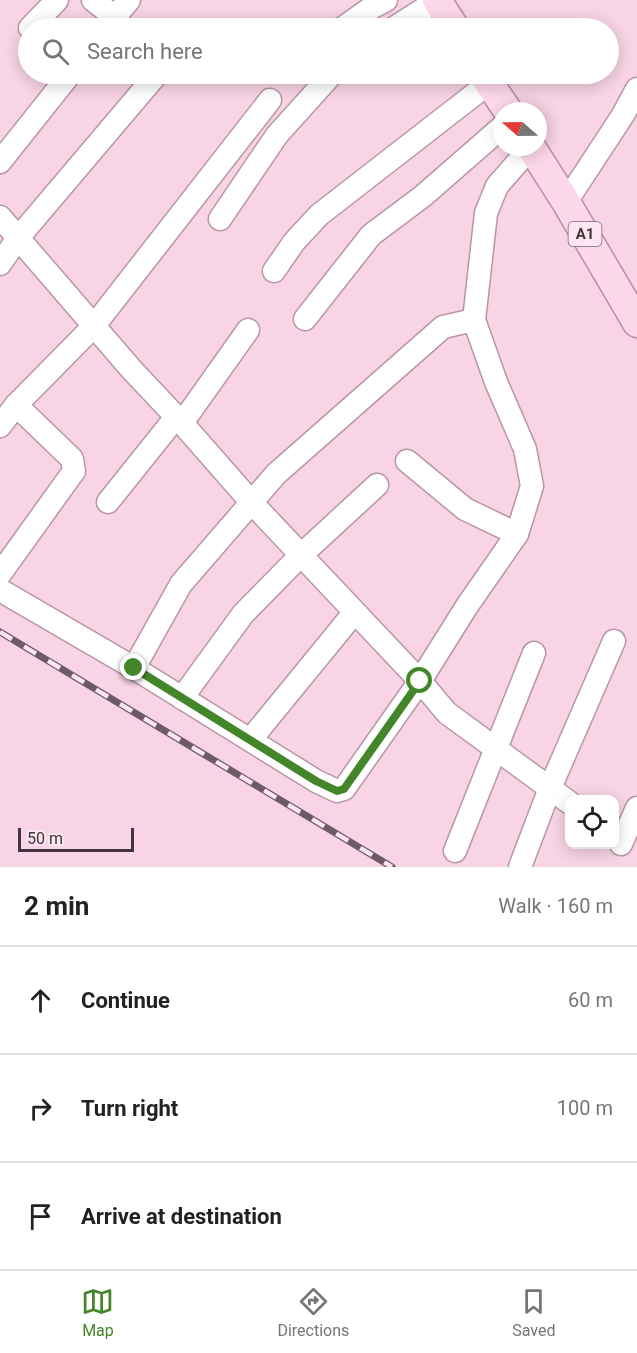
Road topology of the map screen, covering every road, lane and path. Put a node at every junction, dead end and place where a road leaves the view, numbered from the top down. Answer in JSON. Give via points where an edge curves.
{"nodes":[{"id":1,"x":57,"y":0,"type":"edge"},
{"id":2,"x":93,"y":0,"type":"edge"},
{"id":3,"x":386,"y":0,"type":"edge"},
{"id":4,"x":437,"y":0,"type":"edge"},
{"id":5,"x":117,"y":15,"type":"edge"},
{"id":6,"x":40,"y":18,"type":"edge"},
{"id":7,"x":357,"y":18,"type":"edge"},
{"id":8,"x":409,"y":18,"type":"edge"},
{"id":9,"x":449,"y":18,"type":"edge"},
{"id":10,"x":62,"y":84,"type":"edge"},
{"id":11,"x":148,"y":84,"type":"edge"},
{"id":12,"x":323,"y":84,"type":"edge"},
{"id":13,"x":479,"y":84,"type":"edge"},
{"id":14,"x":490,"y":84,"type":"edge"},
{"id":15,"x":637,"y":89,"type":"edge"},
{"id":16,"x":270,"y":100,"type":"dead end"},
{"id":17,"x":502,"y":102,"type":"edge"},
{"id":18,"x":493,"y":135,"type":"edge"},
{"id":19,"x":523,"y":156,"type":"edge"},
{"id":20,"x":537,"y":156,"type":"edge"},
{"id":21,"x":0,"y":162,"type":"edge"},
{"id":22,"x":566,"y":202,"type":"junction"},
{"id":23,"x":0,"y":217,"type":"edge"},
{"id":24,"x":220,"y":219,"type":"dead end"},
{"id":25,"x":18,"y":237,"type":"junction"},
{"id":26,"x":0,"y":264,"type":"edge"},
{"id":27,"x":274,"y":271,"type":"dead end"},
{"id":28,"x":305,"y":319,"type":"dead end"},
{"id":29,"x":474,"y":320,"type":"junction"},
{"id":30,"x":637,"y":323,"type":"edge"},
{"id":31,"x":93,"y":327,"type":"junction"},
{"id":32,"x":248,"y":330,"type":"dead end"},
{"id":33,"x":16,"y":405,"type":"junction"},
{"id":34,"x":179,"y":420,"type":"junction"},
{"id":35,"x":0,"y":426,"type":"edge"},
{"id":36,"x":407,"y":461,"type":"dead end"},
{"id":37,"x":377,"y":484,"type":"dead end"},
{"id":38,"x":108,"y":502,"type":"dead end"},
{"id":39,"x":252,"y":503,"type":"junction"},
{"id":40,"x":517,"y":534,"type":"junction"},
{"id":41,"x":300,"y":556,"type":"junction"},
{"id":42,"x":0,"y":574,"type":"edge"},
{"id":43,"x":0,"y":590,"type":"edge"},
{"id":44,"x":354,"y":613,"type":"junction"},
{"id":45,"x":614,"y":641,"type":"dead end"},
{"id":46,"x":534,"y":653,"type":"dead end"},
{"id":47,"x":134,"y":668,"type":"junction"},
{"id":48,"x":420,"y":681,"type":"junction"},
{"id":49,"x":182,"y":698,"type":"junction"},
{"id":50,"x":251,"y":739,"type":"junction"},
{"id":51,"x":495,"y":748,"type":"junction"},
{"id":52,"x":550,"y":788,"type":"junction"},
{"id":53,"x":565,"y":799,"type":"edge"},
{"id":54,"x":637,"y":808,"type":"edge"},
{"id":55,"x":624,"y":846,"type":"edge"},
{"id":56,"x":455,"y":851,"type":"dead end"},
{"id":57,"x":520,"y":867,"type":"edge"}],
"edges":[{"from":1,"to":6,"type":"street"},
{"from":2,"to":5,"type":"street"},
{"from":3,"to":7,"type":"street"},
{"from":4,"to":8,"type":"street"},
{"from":4,"to":9,"type":"main road"},
{"from":10,"to":21,"type":"street"},
{"from":11,"to":25,"type":"street"},
{"from":12,"to":24,"type":"street","via":[[277,135]]},
{"from":13,"to":27,"type":"street","via":[[319,215]]},
{"from":14,"to":17,"type":"main road"},
{"from":15,"to":22,"type":"street"},
{"from":16,"to":31,"type":"street"},
{"from":18,"to":28,"type":"street","via":[[371,235]]},
{"from":19,"to":29,"type":"street","via":[[496,186],[486,213]]},
{"from":20,"to":22,"type":"main road","number":"A1"},
{"from":22,"to":30,"type":"main road","number":"A1"},
{"from":23,"to":25,"type":"street"},
{"from":25,"to":26,"type":"street"},
{"from":25,"to":31,"type":"street"},
{"from":29,"to":39,"type":"street","via":[[443,327],[276,474]]},
{"from":29,"to":40,"type":"street","via":[[525,449],[532,486]]},
{"from":31,"to":33,"type":"street"},
{"from":31,"to":34,"type":"street"},
{"from":32,"to":34,"type":"street"},
{"from":33,"to":35,"type":"street"},
{"from":33,"to":42,"type":"street","via":[[72,459],[74,471]]},
{"from":34,"to":38,"type":"street"},
{"from":34,"to":39,"type":"street"},
{"from":36,"to":40,"type":"street","via":[[465,509]]},
{"from":37,"to":41,"type":"street"},
{"from":39,"to":41,"type":"street"},
{"from":39,"to":47,"type":"street","via":[[181,585]]},
{"from":40,"to":48,"type":"street"},
{"from":41,"to":44,"type":"street"},
{"from":41,"to":49,"type":"street","via":[[243,614]]},
{"from":43,"to":47,"type":"street"},
{"from":44,"to":48,"type":"street"},
{"from":44,"to":50,"type":"street"},
{"from":45,"to":52,"type":"street"},
{"from":46,"to":51,"type":"street"},
{"from":47,"to":49,"type":"street"},
{"from":48,"to":50,"type":"street","via":[[344,789],[337,791],[316,781]]},
{"from":48,"to":51,"type":"street","via":[[447,713]]},
{"from":49,"to":50,"type":"street"},
{"from":51,"to":52,"type":"street"},
{"from":51,"to":56,"type":"street"},
{"from":52,"to":53,"type":"street"},
{"from":52,"to":57,"type":"street"},
{"from":54,"to":55,"type":"street"}]}
